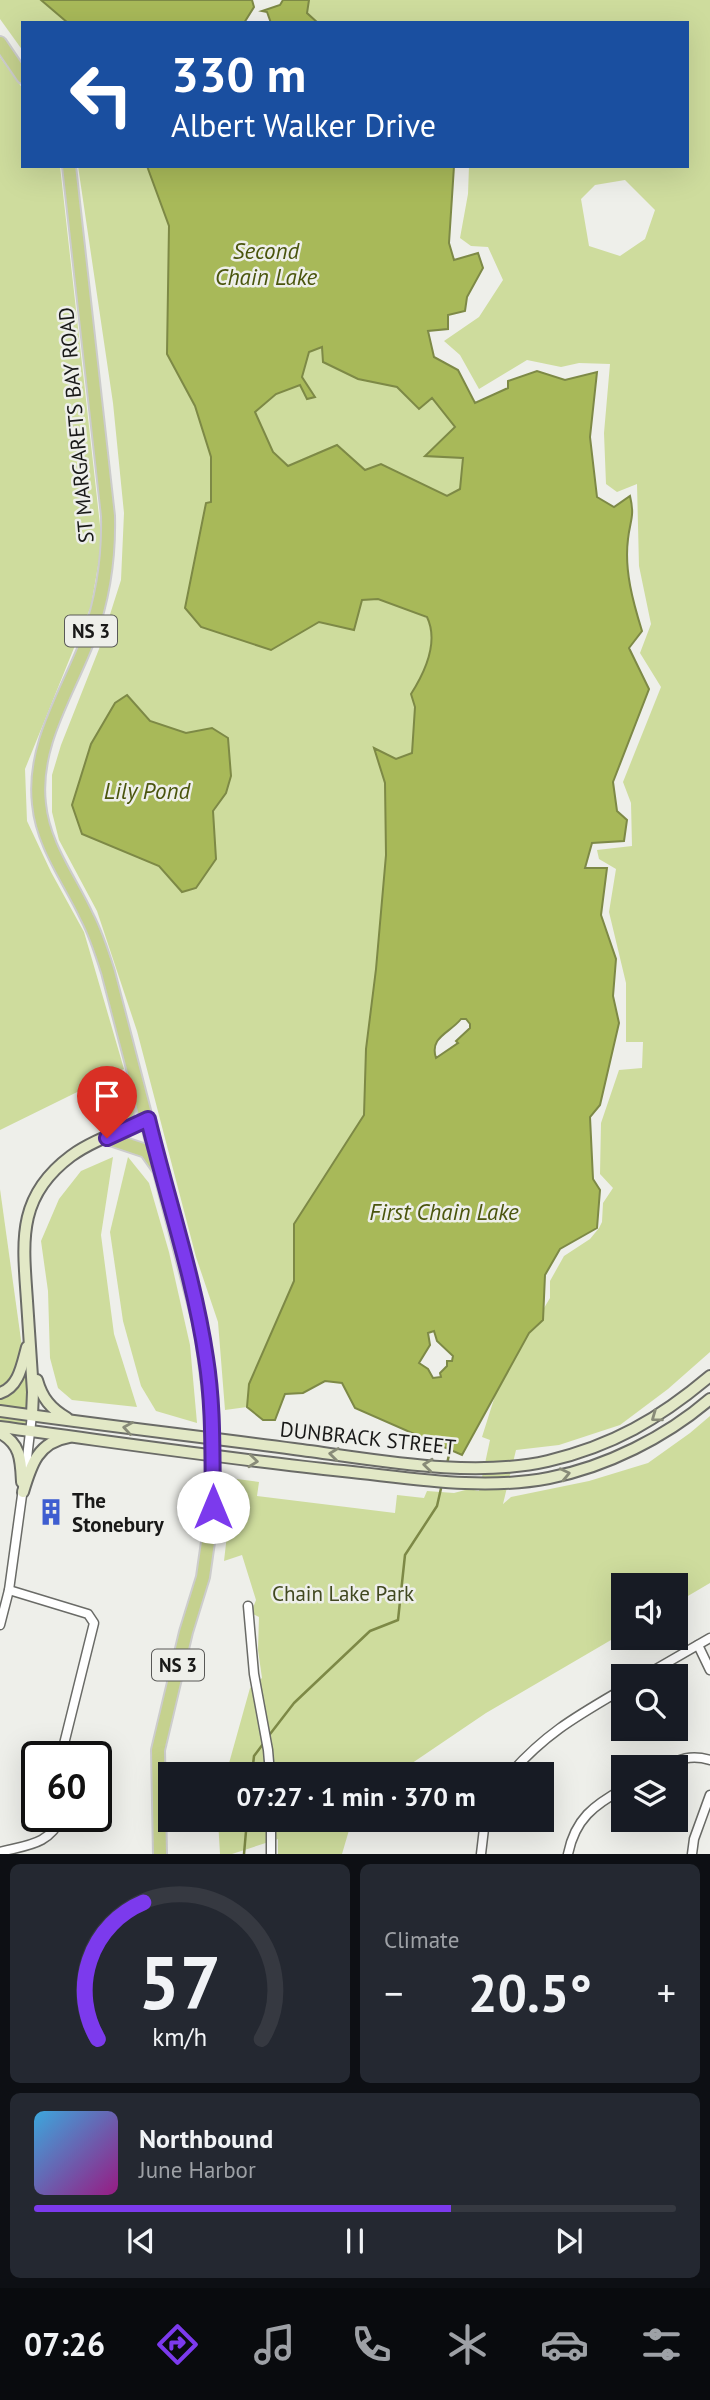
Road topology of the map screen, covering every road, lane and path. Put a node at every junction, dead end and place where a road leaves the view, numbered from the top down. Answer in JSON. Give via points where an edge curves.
{"nodes":[{"id":1,"x":0,"y":43,"type":"edge"},
{"id":2,"x":21,"y":74,"type":"edge"},
{"id":3,"x":69,"y":168,"type":"edge"},
{"id":4,"x":134,"y":1072,"type":"junction"},
{"id":5,"x":148,"y":1119,"type":"junction"},
{"id":6,"x":107,"y":1138,"type":"junction"},
{"id":7,"x":162,"y":1172,"type":"junction"},
{"id":8,"x":30,"y":1338,"type":"junction"},
{"id":9,"x":710,"y":1376,"type":"edge"},
{"id":10,"x":0,"y":1393,"type":"edge"},
{"id":11,"x":710,"y":1399,"type":"edge"},
{"id":12,"x":0,"y":1411,"type":"edge"},
{"id":13,"x":32,"y":1415,"type":"junction"},
{"id":14,"x":73,"y":1420,"type":"junction"},
{"id":15,"x":0,"y":1427,"type":"edge"},
{"id":16,"x":31,"y":1431,"type":"junction"},
{"id":17,"x":0,"y":1433,"type":"edge"},
{"id":18,"x":76,"y":1436,"type":"junction"},
{"id":19,"x":23,"y":1492,"type":"junction"},
{"id":20,"x":9,"y":1590,"type":"junction"},
{"id":21,"x":248,"y":1606,"type":"dead end"},
{"id":22,"x":0,"y":1626,"type":"edge"},
{"id":23,"x":710,"y":1638,"type":"edge"},
{"id":24,"x":698,"y":1645,"type":"junction"},
{"id":25,"x":665,"y":1664,"type":"edge"},
{"id":26,"x":710,"y":1670,"type":"edge"},
{"id":27,"x":611,"y":1696,"type":"edge"},
{"id":28,"x":65,"y":1741,"type":"edge"},
{"id":29,"x":688,"y":1757,"type":"edge"},
{"id":30,"x":710,"y":1760,"type":"edge"},
{"id":31,"x":269,"y":1762,"type":"edge"},
{"id":32,"x":520,"y":1762,"type":"edge"},
{"id":33,"x":611,"y":1795,"type":"edge"},
{"id":34,"x":710,"y":1795,"type":"edge"},
{"id":35,"x":54,"y":1832,"type":"edge"},
{"id":36,"x":271,"y":1832,"type":"edge"},
{"id":37,"x":484,"y":1832,"type":"edge"},
{"id":38,"x":0,"y":1852,"type":"edge"},
{"id":39,"x":160,"y":1854,"type":"edge"},
{"id":40,"x":271,"y":1854,"type":"edge"},
{"id":41,"x":481,"y":1854,"type":"edge"},
{"id":42,"x":568,"y":1854,"type":"edge"},
{"id":43,"x":692,"y":1854,"type":"edge"}],
"edges":[{"from":1,"to":2,"type":"main road"},
{"from":3,"to":4,"type":"main road","name":"ST MARGARETS BAY ROAD","number":"NS 3","via":[[108,540],[99,606],[47,741],[38,798],[47,838],[88,917],[108,972]]},
{"from":4,"to":5,"type":"main road","name":"ST MARGARETS BAY ROAD","number":"NS 3"},
{"from":4,"to":6,"type":"main road","via":[[128,1111]]},
{"from":5,"to":6,"type":"main road"},
{"from":5,"to":7,"type":"main road","name":"ST MARGARETS BAY ROAD","number":"NS 3"},
{"from":6,"to":7,"type":"main road","via":[[146,1151]]},
{"from":6,"to":8,"type":"main road","via":[[63,1163],[30,1209],[23,1244]]},
{"from":7,"to":39,"type":"main road","name":"ST MARGARETS BAY ROAD","number":"NS 3","bridge":true,"via":[[201,1330],[212,1416],[213,1507],[203,1577],[158,1750]]},
{"from":8,"to":10,"type":"main road","via":[[20,1373],[8,1391]]},
{"from":8,"to":13,"type":"main road"},
{"from":8,"to":14,"type":"main road","via":[[40,1391],[54,1410]]},
{"from":9,"to":14,"type":"main road","name":"DUNBRACK STREET","one_way":true,"via":[[647,1424],[614,1440],[546,1462],[502,1468],[402,1462]]},
{"from":18,"to":11,"type":"main road","name":"DUNBRACK STREET","one_way":true,"via":[[232,1459],[498,1483],[547,1479],[609,1460],[666,1431]]},
{"from":12,"to":13,"type":"main road","name":"DUNBRACK STREET"},
{"from":13,"to":14,"type":"main road","name":"DUNBRACK STREET"},
{"from":13,"to":16,"type":"street"},
{"from":15,"to":16,"type":"main road","name":"DUNBRACK STREET"},
{"from":16,"to":18,"type":"main road","name":"DUNBRACK STREET"},
{"from":16,"to":19,"type":"street"},
{"from":17,"to":19,"type":"main road","via":[[19,1451]]},
{"from":18,"to":19,"type":"main road","via":[[61,1438],[41,1450],[31,1464]]},
{"from":19,"to":20,"type":"street"},
{"from":20,"to":22,"type":"street"},
{"from":20,"to":28,"type":"street","via":[[88,1614],[94,1623]]},
{"from":21,"to":31,"type":"street"},
{"from":23,"to":24,"type":"street"},
{"from":24,"to":25,"type":"street"},
{"from":24,"to":26,"type":"street"},
{"from":27,"to":32,"type":"street","via":[[562,1725]]},
{"from":29,"to":30,"type":"street"},
{"from":33,"to":42,"type":"street","via":[[580,1822]]},
{"from":34,"to":43,"type":"street"},
{"from":35,"to":38,"type":"street","via":[[39,1842]]},
{"from":36,"to":40,"type":"street"},
{"from":37,"to":41,"type":"street"}]}
